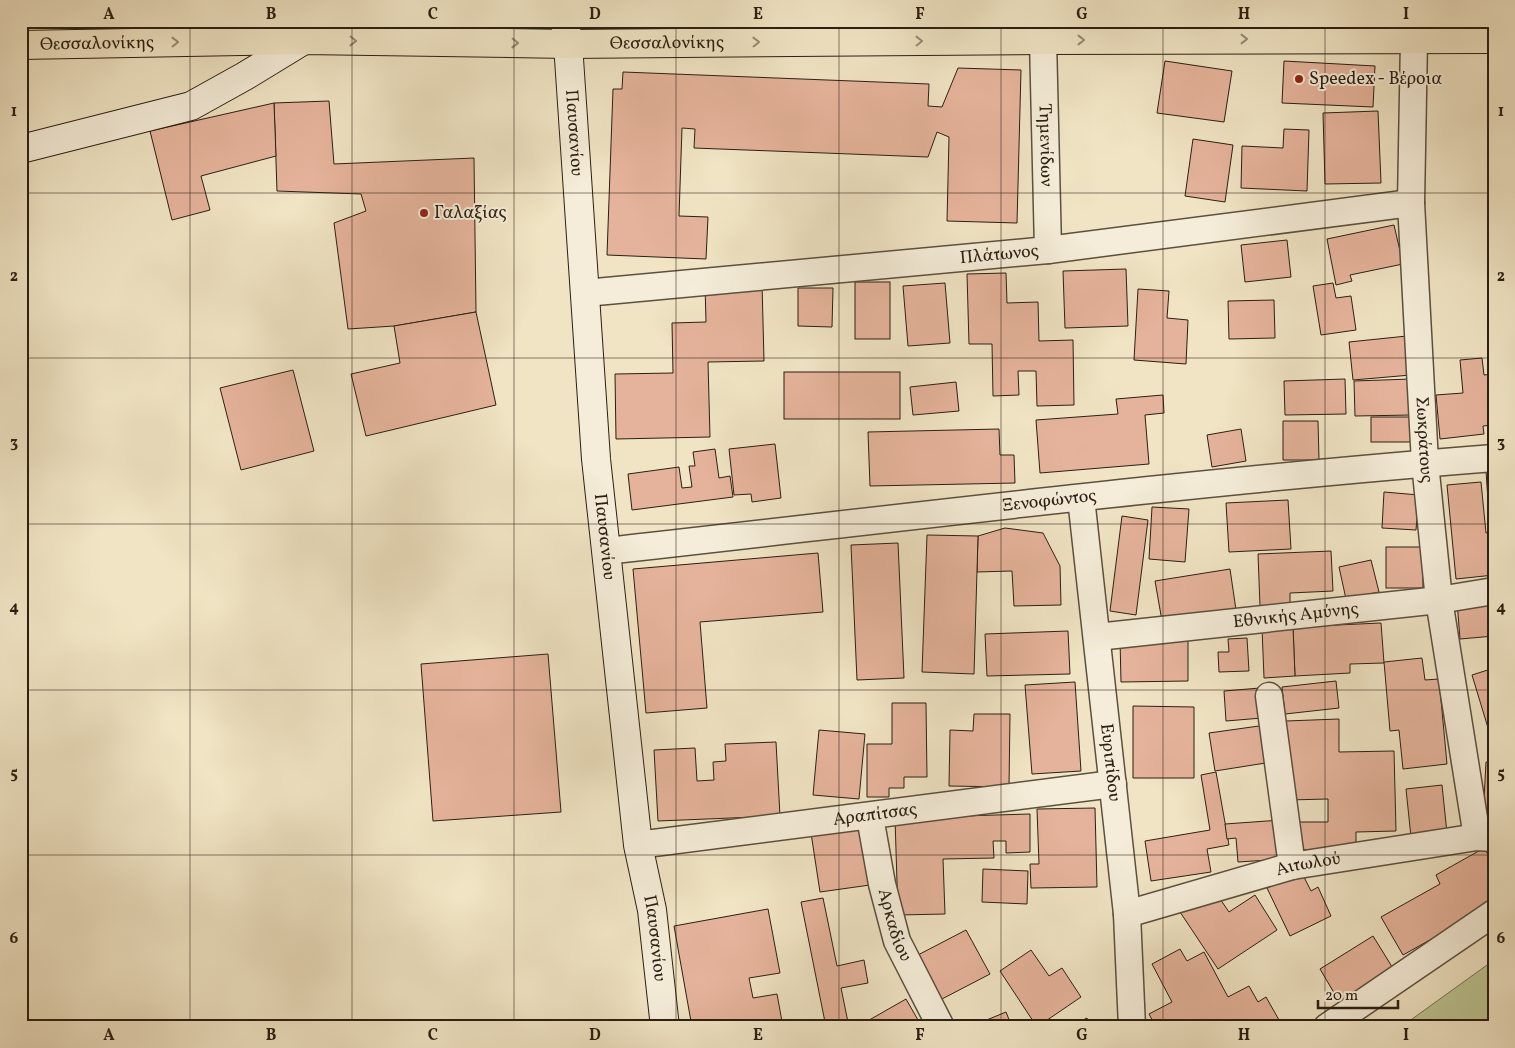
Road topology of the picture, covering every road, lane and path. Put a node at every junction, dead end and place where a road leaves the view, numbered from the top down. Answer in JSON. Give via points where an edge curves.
{"nodes":[{"id":1,"x":566,"y":33,"type":"edge"},
{"id":2,"x":1494,"y":38,"type":"edge"},
{"id":3,"x":1414,"y":39,"type":"junction"},
{"id":4,"x":304,"y":40,"type":"junction"},
{"id":5,"x":1043,"y":40,"type":"junction"},
{"id":6,"x":21,"y":45,"type":"edge"},
{"id":7,"x":21,"y":149,"type":"edge"},
{"id":8,"x":1412,"y":204,"type":"junction"},
{"id":9,"x":1048,"y":250,"type":"junction"},
{"id":10,"x":585,"y":293,"type":"junction"},
{"id":11,"x":1494,"y":458,"type":"edge"},
{"id":12,"x":1425,"y":463,"type":"junction"},
{"id":13,"x":1081,"y":498,"type":"junction"},
{"id":14,"x":606,"y":552,"type":"junction"},
{"id":15,"x":1494,"y":590,"type":"edge"},
{"id":16,"x":1439,"y":600,"type":"junction"},
{"id":17,"x":1097,"y":637,"type":"junction"},
{"id":18,"x":1269,"y":696,"type":"dead end"},
{"id":19,"x":1113,"y":784,"type":"junction"},
{"id":20,"x":870,"y":817,"type":"junction"},
{"id":21,"x":1485,"y":837,"type":"edge"},
{"id":22,"x":638,"y":845,"type":"junction"},
{"id":23,"x":1292,"y":866,"type":"junction"},
{"id":24,"x":1494,"y":913,"type":"edge"},
{"id":25,"x":1127,"y":914,"type":"junction"},
{"id":26,"x":665,"y":1027,"type":"edge"},
{"id":27,"x":941,"y":1027,"type":"edge"},
{"id":28,"x":1132,"y":1027,"type":"edge"},
{"id":29,"x":1327,"y":1027,"type":"edge"}],
"edges":[{"from":4,"to":1,"type":"main road","name":"Θεσσαλονίκης","one_way":true},
{"from":1,"to":5,"type":"main road","name":"Θεσσαλονίκης","one_way":true},
{"from":1,"to":10,"type":"main road","name":"Παυσανίου"},
{"from":2,"to":3,"type":"main road","name":"Θεσσαλονίκης"},
{"from":5,"to":3,"type":"main road","name":"Θεσσαλονίκης","one_way":true},
{"from":3,"to":8,"type":"street","name":"Σωκράτους"},
{"from":6,"to":4,"type":"main road","name":"Θεσσαλονίκης","one_way":true},
{"from":4,"to":7,"type":"main road","via":[[191,106]]},
{"from":5,"to":9,"type":"street","name":"Τημενίδων"},
{"from":8,"to":9,"type":"street","name":"Πλάτωνος"},
{"from":8,"to":12,"type":"street","name":"Σωκράτους"},
{"from":9,"to":10,"type":"street","name":"Πλάτωνος"},
{"from":10,"to":14,"type":"main road","name":"Παυσανίου"},
{"from":11,"to":12,"type":"street","name":"Ξενοφώντος"},
{"from":12,"to":13,"type":"street","name":"Ξενοφώντος"},
{"from":12,"to":16,"type":"street","name":"Σωκράτους"},
{"from":13,"to":14,"type":"street","name":"Ξενοφώντος"},
{"from":13,"to":17,"type":"street","name":"Ευριπίδου"},
{"from":14,"to":22,"type":"main road","name":"Παυσανίου"},
{"from":15,"to":16,"type":"street","name":"Εθνικής Αμύνης"},
{"from":16,"to":17,"type":"street","name":"Εθνικής Αμύνης"},
{"from":16,"to":21,"type":"street","name":"Σωκράτους"},
{"from":17,"to":19,"type":"street","name":"Ευριπίδου"},
{"from":18,"to":23,"type":"street"},
{"from":19,"to":20,"type":"street","name":"Αραπίτσας"},
{"from":19,"to":25,"type":"street","name":"Ευριπίδου"},
{"from":20,"to":22,"type":"street","name":"Αραπίτσας"},
{"from":20,"to":27,"type":"street","name":"Αρκαδίου","via":[[882,884],[897,941]]},
{"from":21,"to":23,"type":"street","name":"Αιτωλού"},
{"from":22,"to":26,"type":"main road","name":"Παυσανίου","via":[[652,910]]},
{"from":23,"to":25,"type":"street","name":"Αιτωλού"},
{"from":24,"to":29,"type":"street"},
{"from":25,"to":28,"type":"street","name":"Ευριπίδου"}]}
